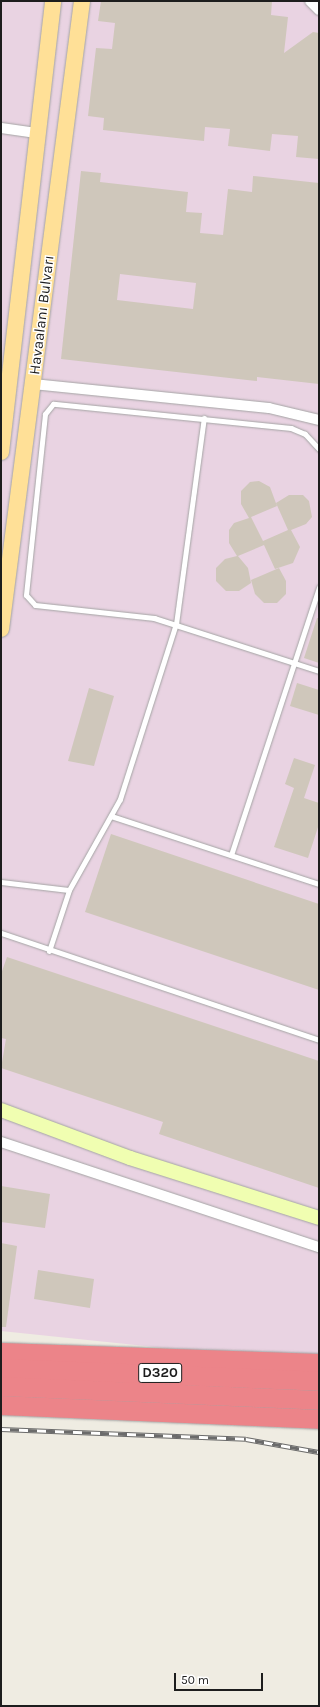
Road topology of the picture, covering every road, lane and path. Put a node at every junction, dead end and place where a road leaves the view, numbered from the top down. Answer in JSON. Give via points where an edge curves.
{"nodes":[{"id":1,"x":53,"y":1,"type":"edge"},
{"id":2,"x":82,"y":1,"type":"edge"},
{"id":3,"x":310,"y":1,"type":"edge"},
{"id":4,"x":319,"y":10,"type":"edge"},
{"id":5,"x":1,"y":128,"type":"edge"},
{"id":6,"x":37,"y":133,"type":"junction"},
{"id":7,"x":33,"y":384,"type":"junction"},
{"id":8,"x":5,"y":389,"type":"edge"},
{"id":9,"x":204,"y":418,"type":"junction"},
{"id":10,"x":319,"y":420,"type":"edge"},
{"id":11,"x":319,"y":449,"type":"edge"},
{"id":12,"x":1,"y":452,"type":"edge"},
{"id":13,"x":319,"y":587,"type":"edge"},
{"id":14,"x":176,"y":624,"type":"junction"},
{"id":15,"x":1,"y":629,"type":"edge"},
{"id":16,"x":294,"y":663,"type":"junction"},
{"id":17,"x":319,"y":671,"type":"edge"},
{"id":18,"x":111,"y":816,"type":"junction"},
{"id":19,"x":231,"y":855,"type":"junction"},
{"id":20,"x":1,"y":882,"type":"edge"},
{"id":21,"x":319,"y":884,"type":"edge"},
{"id":22,"x":69,"y":890,"type":"junction"},
{"id":23,"x":1,"y":932,"type":"edge"},
{"id":24,"x":49,"y":951,"type":"junction"},
{"id":25,"x":319,"y":1040,"type":"edge"},
{"id":26,"x":1,"y":1110,"type":"edge"},
{"id":27,"x":1,"y":1142,"type":"edge"},
{"id":28,"x":319,"y":1218,"type":"edge"},
{"id":29,"x":319,"y":1248,"type":"edge"},
{"id":30,"x":1,"y":1352,"type":"edge"},
{"id":31,"x":319,"y":1362,"type":"edge"},
{"id":32,"x":1,"y":1368,"type":"edge"},
{"id":33,"x":319,"y":1381,"type":"edge"},
{"id":34,"x":1,"y":1386,"type":"edge"},
{"id":35,"x":319,"y":1400,"type":"edge"},
{"id":36,"x":1,"y":1405,"type":"edge"},
{"id":37,"x":319,"y":1419,"type":"edge"}],
"edges":[{"from":1,"to":6,"type":"main road","name":"Havaalanı Bulvarı"},
{"from":2,"to":7,"type":"main road","name":"Havaalanı Bulvarı"},
{"from":3,"to":4,"type":"street"},
{"from":5,"to":6,"type":"street"},
{"from":6,"to":8,"type":"main road","name":"Havaalanı Bulvarı"},
{"from":7,"to":10,"type":"street","via":[[269,408]]},
{"from":7,"to":15,"type":"main road","name":"Havaalanı Bulvarı"},
{"from":8,"to":12,"type":"main road","name":"Havaalanı Bulvarı"},
{"from":9,"to":11,"type":"lane","via":[[291,428],[305,434]]},
{"from":9,"to":14,"type":"lane"},
{"from":9,"to":14,"type":"lane","via":[[58,402],[49,407],[45,414],[26,592],[28,601],[35,605],[154,618]]},
{"from":13,"to":16,"type":"lane"},
{"from":14,"to":16,"type":"lane"},
{"from":14,"to":18,"type":"lane","via":[[120,799]]},
{"from":16,"to":17,"type":"lane"},
{"from":16,"to":19,"type":"lane"},
{"from":18,"to":19,"type":"lane"},
{"from":18,"to":22,"type":"lane"},
{"from":19,"to":21,"type":"lane"},
{"from":20,"to":22,"type":"lane"},
{"from":22,"to":24,"type":"lane"},
{"from":23,"to":24,"type":"lane"},
{"from":24,"to":25,"type":"lane"},
{"from":26,"to":28,"type":"street","via":[[130,1158]]},
{"from":27,"to":29,"type":"street"},
{"from":30,"to":31,"type":"highway"},
{"from":32,"to":33,"type":"highway","number":"D320"},
{"from":34,"to":35,"type":"highway","number":"D320"},
{"from":36,"to":37,"type":"highway"}]}
